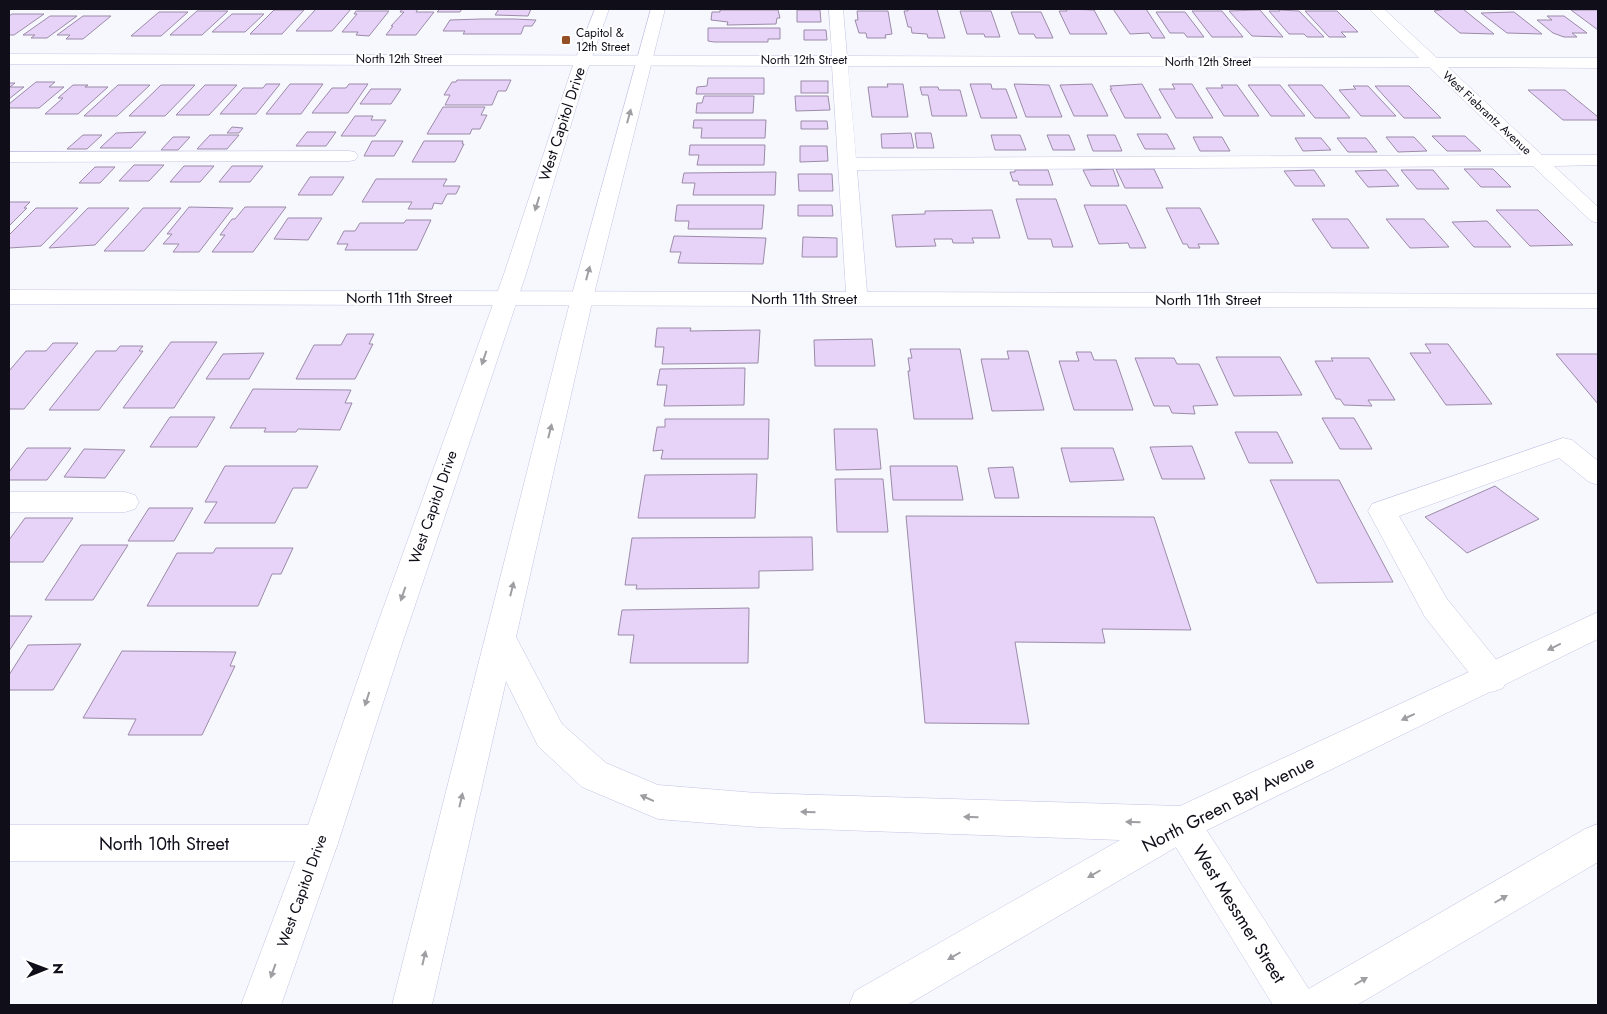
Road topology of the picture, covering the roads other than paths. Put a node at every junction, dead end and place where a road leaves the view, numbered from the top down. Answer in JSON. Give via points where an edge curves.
{"nodes":[{"id":1,"x":602,"y":9,"type":"edge"},
{"id":2,"x":658,"y":9,"type":"edge"},
{"id":3,"x":836,"y":9,"type":"edge"},
{"id":4,"x":1376,"y":9,"type":"edge"},
{"id":5,"x":9,"y":59,"type":"edge"},
{"id":6,"x":583,"y":59,"type":"junction"},
{"id":7,"x":644,"y":59,"type":"junction"},
{"id":8,"x":840,"y":60,"type":"junction"},
{"id":9,"x":1434,"y":63,"type":"junction"},
{"id":10,"x":1598,"y":63,"type":"edge"},
{"id":11,"x":349,"y":156,"type":"dead end"},
{"id":12,"x":9,"y":157,"type":"edge"},
{"id":13,"x":1538,"y":160,"type":"junction"},
{"id":14,"x":1598,"y":160,"type":"edge"},
{"id":15,"x":847,"y":164,"type":"junction"},
{"id":16,"x":1598,"y":216,"type":"edge"},
{"id":17,"x":9,"y":297,"type":"edge"},
{"id":18,"x":505,"y":298,"type":"junction"},
{"id":19,"x":582,"y":298,"type":"junction"},
{"id":20,"x":857,"y":299,"type":"junction"},
{"id":21,"x":1598,"y":302,"type":"edge"},
{"id":22,"x":1598,"y":475,"type":"edge"},
{"id":23,"x":9,"y":502,"type":"edge"},
{"id":24,"x":125,"y":502,"type":"dead end"},
{"id":25,"x":1598,"y":625,"type":"edge"},
{"id":26,"x":500,"y":637,"type":"junction"},
{"id":27,"x":1492,"y":678,"type":"junction"},
{"id":28,"x":1182,"y":824,"type":"junction"},
{"id":29,"x":1598,"y":842,"type":"edge"},
{"id":30,"x":9,"y":843,"type":"edge"},
{"id":31,"x":320,"y":843,"type":"junction"},
{"id":32,"x":261,"y":1005,"type":"edge"},
{"id":33,"x":412,"y":1005,"type":"edge"},
{"id":34,"x":869,"y":1005,"type":"edge"},
{"id":35,"x":1296,"y":1005,"type":"edge"},
{"id":36,"x":1319,"y":1005,"type":"edge"}],
"edges":[{"from":1,"to":6,"type":"street","name":"West Capitol Drive"},
{"from":2,"to":7,"type":"street"},
{"from":3,"to":8,"type":"street"},
{"from":4,"to":9,"type":"street","name":"West Fiebrantz Avenue"},
{"from":5,"to":6,"type":"street","name":"North 12th Street"},
{"from":6,"to":7,"type":"street","name":"North 12th Street"},
{"from":6,"to":18,"type":"street","name":"West Capitol Drive","one_way":true},
{"from":7,"to":8,"type":"street","name":"North 12th Street"},
{"from":19,"to":7,"type":"street","one_way":true},
{"from":8,"to":9,"type":"street","name":"North 12th Street"},
{"from":8,"to":15,"type":"street"},
{"from":9,"to":10,"type":"street","name":"North 12th Street"},
{"from":9,"to":13,"type":"street","name":"West Fiebrantz Avenue"},
{"from":11,"to":12,"type":"street"},
{"from":13,"to":14,"type":"street"},
{"from":13,"to":15,"type":"street"},
{"from":13,"to":16,"type":"street","name":"West Fiebrantz Avenue"},
{"from":15,"to":20,"type":"street"},
{"from":17,"to":18,"type":"street","name":"North 11th Street"},
{"from":18,"to":19,"type":"street","name":"North 11th Street"},
{"from":18,"to":31,"type":"street","name":"West Capitol Drive","one_way":true},
{"from":19,"to":20,"type":"street","name":"North 11th Street"},
{"from":26,"to":19,"type":"street","one_way":true},
{"from":20,"to":21,"type":"street","name":"North 11th Street"},
{"from":22,"to":27,"type":"street","via":[[1563,447],[1382,511],[1436,608]]},
{"from":23,"to":24,"type":"street"},
{"from":25,"to":27,"type":"street","name":"North Green Bay Avenue","one_way":true},
{"from":28,"to":26,"type":"street","one_way":true,"via":[[757,810],[658,802],[594,775],[550,735]]},
{"from":33,"to":26,"type":"street","one_way":true},
{"from":27,"to":28,"type":"street","name":"North Green Bay Avenue","one_way":true},
{"from":28,"to":34,"type":"street","name":"North Green Bay Avenue","one_way":true},
{"from":28,"to":35,"type":"street","name":"West Messmer Street"},
{"from":36,"to":29,"type":"street","one_way":true},
{"from":30,"to":31,"type":"street","name":"North 10th Street"},
{"from":31,"to":32,"type":"street","name":"West Capitol Drive","one_way":true}]}
